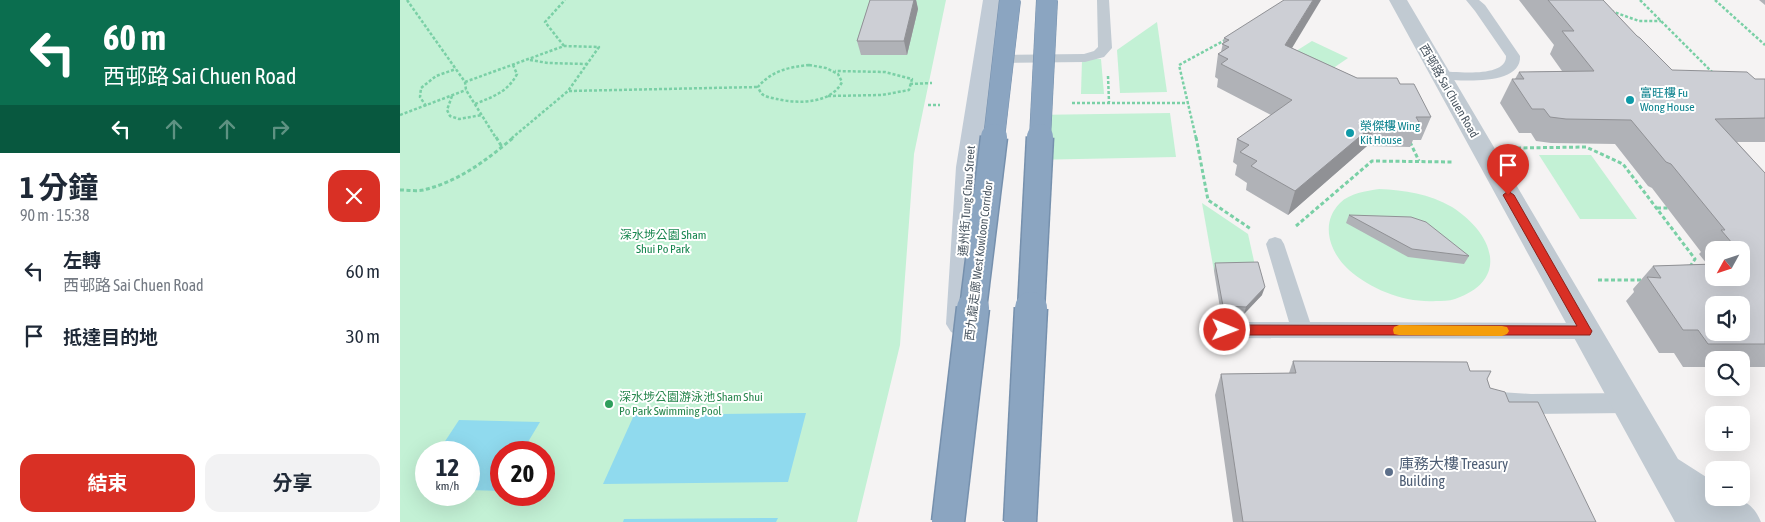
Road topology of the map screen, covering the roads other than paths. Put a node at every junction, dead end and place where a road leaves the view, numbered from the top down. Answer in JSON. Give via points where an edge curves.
{"nodes":[{"id":1,"x":992,"y":0,"type":"edge"},
{"id":2,"x":1010,"y":0,"type":"edge"},
{"id":3,"x":1047,"y":0,"type":"edge"},
{"id":4,"x":1103,"y":0,"type":"edge"},
{"id":5,"x":1398,"y":0,"type":"edge"},
{"id":6,"x":1472,"y":0,"type":"edge"},
{"id":7,"x":983,"y":59,"type":"junction"},
{"id":8,"x":1441,"y":76,"type":"junction"},
{"id":9,"x":1275,"y":244,"type":"road end"},
{"id":10,"x":1225,"y":330,"type":"dead end"},
{"id":11,"x":1302,"y":330,"type":"junction"},
{"id":12,"x":1586,"y":331,"type":"junction"},
{"id":13,"x":1484,"y":402,"type":"edge"},
{"id":14,"x":1627,"y":403,"type":"junction"},
{"id":15,"x":1531,"y":404,"type":"junction"},
{"id":16,"x":1544,"y":426,"type":"edge"},
{"id":17,"x":1664,"y":469,"type":"junction"},
{"id":18,"x":938,"y":522,"type":"edge"},
{"id":19,"x":948,"y":522,"type":"edge"},
{"id":20,"x":1020,"y":522,"type":"edge"},
{"id":21,"x":1694,"y":522,"type":"edge"},
{"id":22,"x":1743,"y":522,"type":"edge"}],
"edges":[{"from":1,"to":7,"type":"main road","name":"通州街 Tung Chau Street"},
{"from":2,"to":19,"type":"highway","name":"西九龍走廊 West Kowloon Corridor","bridge":true},
{"from":3,"to":20,"type":"highway","bridge":true},
{"from":4,"to":7,"type":"lane","via":[[1105,48],[1099,54],[1085,58]]},
{"from":5,"to":8,"type":"street","name":"西邨路 Sai Chuen Road"},
{"from":6,"to":8,"type":"lane","via":[[1513,56],[1512,64],[1506,71],[1493,75]]},
{"from":7,"to":18,"type":"main road","name":"通州街 Tung Chau Street","via":[[965,200],[961,342]]},
{"from":8,"to":12,"type":"street","name":"西邨路 Sai Chuen Road"},
{"from":9,"to":11,"type":"lane"},
{"from":10,"to":11,"type":"lane"},
{"from":11,"to":12,"type":"lane"},
{"from":12,"to":14,"type":"street","name":"西邨路 Sai Chuen Road"},
{"from":13,"to":15,"type":"lane"},
{"from":14,"to":15,"type":"lane"},
{"from":14,"to":17,"type":"street","name":"西邨路 Sai Chuen Road"},
{"from":15,"to":16,"type":"lane"},
{"from":17,"to":21,"type":"street","name":"西邨路 Sai Chuen Road"},
{"from":17,"to":22,"type":"street","name":"西邨路 Sai Chuen Road"}]}
